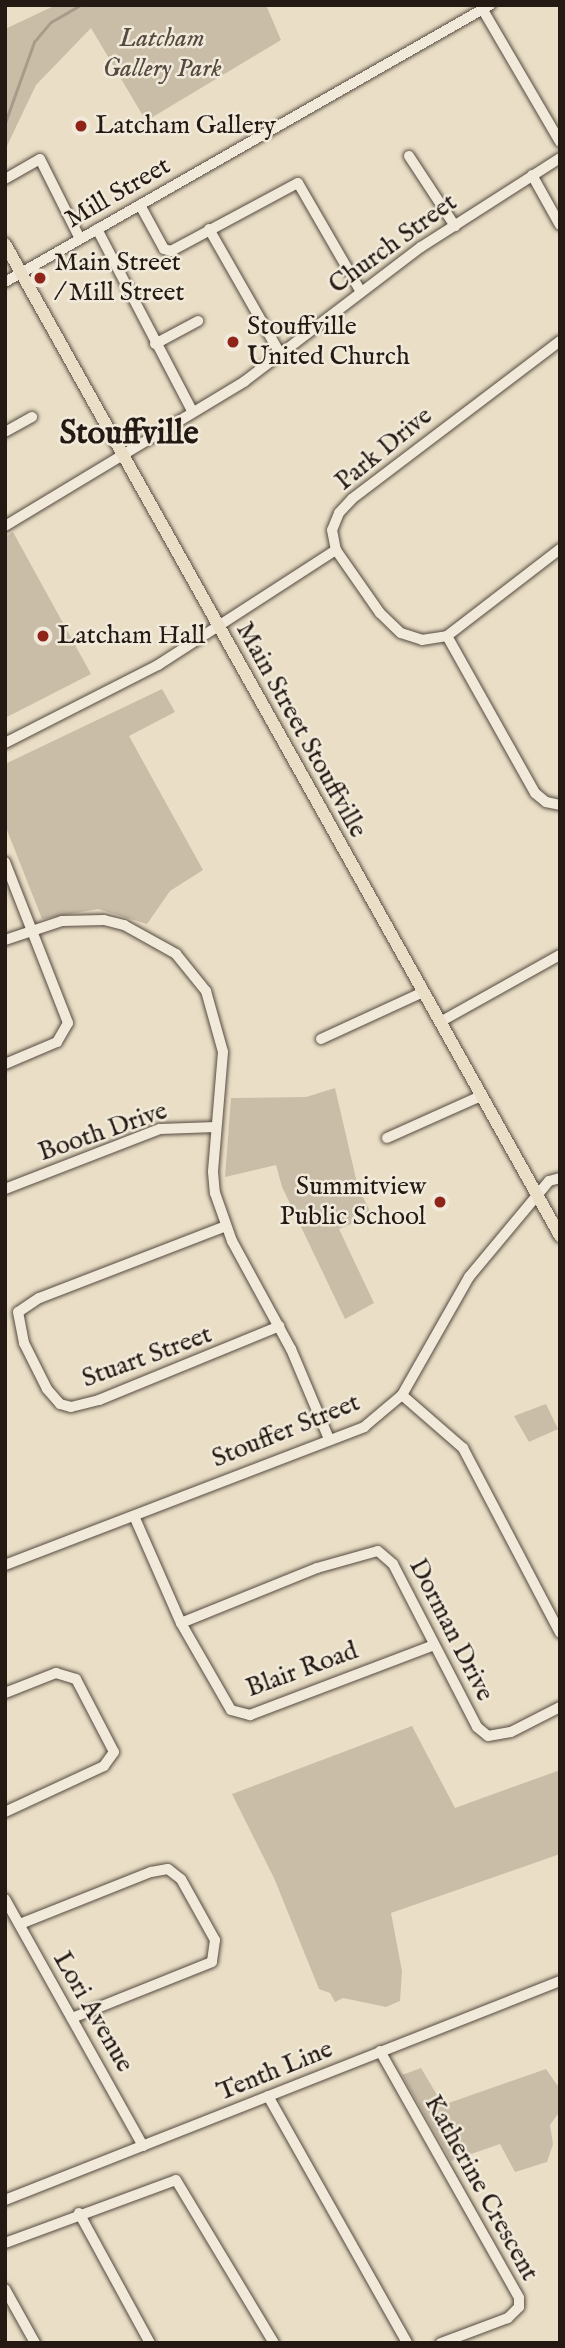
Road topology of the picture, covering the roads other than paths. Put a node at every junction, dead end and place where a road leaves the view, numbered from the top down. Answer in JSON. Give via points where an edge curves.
{"nodes":[{"id":1,"x":486,"y":7,"type":"edge"},
{"id":2,"x":560,"y":142,"type":"edge"},
{"id":3,"x":409,"y":156,"type":"dead end"},
{"id":4,"x":560,"y":158,"type":"edge"},
{"id":5,"x":532,"y":174,"type":"junction"},
{"id":6,"x":5,"y":179,"type":"edge"},
{"id":7,"x":140,"y":205,"type":"junction"},
{"id":8,"x":560,"y":225,"type":"edge"},
{"id":9,"x":455,"y":226,"type":"junction"},
{"id":10,"x":97,"y":229,"type":"junction"},
{"id":11,"x":209,"y":229,"type":"junction"},
{"id":12,"x":80,"y":239,"type":"junction"},
{"id":13,"x":5,"y":244,"type":"edge"},
{"id":14,"x":21,"y":272,"type":"junction"},
{"id":15,"x":5,"y":282,"type":"edge"},
{"id":16,"x":361,"y":292,"type":"junction"},
{"id":17,"x":198,"y":321,"type":"dead end"},
{"id":18,"x":560,"y":341,"type":"edge"},
{"id":19,"x":156,"y":344,"type":"junction"},
{"id":20,"x":281,"y":355,"type":"junction"},
{"id":21,"x":192,"y":411,"type":"junction"},
{"id":22,"x":32,"y":417,"type":"dead end"},
{"id":23,"x":5,"y":432,"type":"edge"},
{"id":24,"x":121,"y":452,"type":"junction"},
{"id":25,"x":5,"y":526,"type":"edge"},
{"id":26,"x":560,"y":549,"type":"edge"},
{"id":27,"x":336,"y":550,"type":"junction"},
{"id":28,"x":217,"y":628,"type":"junction"},
{"id":29,"x":447,"y":636,"type":"junction"},
{"id":30,"x":5,"y":743,"type":"edge"},
{"id":31,"x":560,"y":805,"type":"edge"},
{"id":32,"x":5,"y":862,"type":"edge"},
{"id":33,"x":32,"y":928,"type":"junction"},
{"id":34,"x":5,"y":940,"type":"edge"},
{"id":35,"x":560,"y":955,"type":"edge"},
{"id":36,"x":423,"y":992,"type":"junction"},
{"id":37,"x":440,"y":1022,"type":"junction"},
{"id":38,"x":321,"y":1039,"type":"dead end"},
{"id":39,"x":5,"y":1064,"type":"edge"},
{"id":40,"x":481,"y":1096,"type":"junction"},
{"id":41,"x":216,"y":1127,"type":"junction"},
{"id":42,"x":387,"y":1138,"type":"dead end"},
{"id":43,"x":560,"y":1178,"type":"edge"},
{"id":44,"x":5,"y":1189,"type":"edge"},
{"id":45,"x":537,"y":1195,"type":"junction"},
{"id":46,"x":226,"y":1226,"type":"junction"},
{"id":47,"x":560,"y":1236,"type":"edge"},
{"id":48,"x":279,"y":1326,"type":"junction"},
{"id":49,"x":402,"y":1395,"type":"junction"},
{"id":50,"x":329,"y":1439,"type":"junction"},
{"id":51,"x":134,"y":1516,"type":"junction"},
{"id":52,"x":5,"y":1565,"type":"edge"},
{"id":53,"x":181,"y":1623,"type":"junction"},
{"id":54,"x":560,"y":1633,"type":"edge"},
{"id":55,"x":434,"y":1645,"type":"junction"},
{"id":56,"x":5,"y":1693,"type":"edge"},
{"id":57,"x":560,"y":1707,"type":"edge"},
{"id":58,"x":5,"y":1812,"type":"edge"},
{"id":59,"x":5,"y":1899,"type":"edge"},
{"id":60,"x":20,"y":1924,"type":"junction"},
{"id":61,"x":560,"y":1981,"type":"edge"},
{"id":62,"x":72,"y":2018,"type":"junction"},
{"id":63,"x":380,"y":2051,"type":"junction"},
{"id":64,"x":268,"y":2096,"type":"junction"},
{"id":65,"x":143,"y":2146,"type":"junction"},
{"id":66,"x":5,"y":2200,"type":"edge"},
{"id":67,"x":79,"y":2213,"type":"junction"},
{"id":68,"x":5,"y":2243,"type":"edge"},
{"id":69,"x":5,"y":2289,"type":"edge"},
{"id":70,"x":35,"y":2343,"type":"edge"},
{"id":71,"x":150,"y":2343,"type":"edge"},
{"id":72,"x":274,"y":2343,"type":"edge"},
{"id":73,"x":407,"y":2343,"type":"edge"},
{"id":74,"x":441,"y":2343,"type":"edge"}],
"edges":[{"from":1,"to":2,"type":"street"},
{"from":1,"to":7,"type":"street","name":"Mill Street"},
{"from":3,"to":9,"type":"street"},
{"from":4,"to":5,"type":"street","name":"Church Street"},
{"from":5,"to":8,"type":"street"},
{"from":5,"to":9,"type":"street","name":"Church Street"},
{"from":6,"to":12,"type":"street","via":[[40,159]]},
{"from":7,"to":10,"type":"street","name":"Mill Street"},
{"from":7,"to":11,"type":"street","via":[[164,249],[171,251]]},
{"from":9,"to":16,"type":"street","name":"Church Street"},
{"from":10,"to":12,"type":"street","name":"Mill Street"},
{"from":10,"to":19,"type":"street"},
{"from":11,"to":16,"type":"street","via":[[299,179]]},
{"from":11,"to":20,"type":"street"},
{"from":12,"to":14,"type":"street","name":"Mill Street"},
{"from":13,"to":14,"type":"main road","name":"Main Street Stouffville"},
{"from":14,"to":15,"type":"street","name":"Mill Street"},
{"from":14,"to":24,"type":"main road","name":"Main Street Stouffville"},
{"from":16,"to":20,"type":"street","name":"Church Street"},
{"from":17,"to":19,"type":"street"},
{"from":18,"to":27,"type":"street","name":"Park Drive","via":[[352,499],[335,521]]},
{"from":19,"to":21,"type":"street"},
{"from":20,"to":21,"type":"street","name":"Church Street"},
{"from":21,"to":24,"type":"street","name":"Church Street"},
{"from":22,"to":23,"type":"street"},
{"from":24,"to":25,"type":"street","name":"Church Street"},
{"from":24,"to":28,"type":"main road","name":"Main Street Stouffville"},
{"from":26,"to":29,"type":"street"},
{"from":27,"to":28,"type":"street"},
{"from":27,"to":29,"type":"street","via":[[391,626],[422,640]]},
{"from":28,"to":30,"type":"street","via":[[158,665]]},
{"from":28,"to":36,"type":"main road","name":"Main Street Stouffville"},
{"from":29,"to":31,"type":"street","via":[[535,793]]},
{"from":32,"to":33,"type":"street"},
{"from":33,"to":34,"type":"street"},
{"from":33,"to":39,"type":"street","via":[[66,1012],[68,1029],[51,1047]]},
{"from":33,"to":41,"type":"street","via":[[62,921],[104,920],[133,928],[186,964],[206,991],[222,1037]]},
{"from":35,"to":37,"type":"street"},
{"from":36,"to":37,"type":"main road","name":"Main Street Stouffville"},
{"from":36,"to":38,"type":"street"},
{"from":37,"to":40,"type":"main road","name":"Main Street Stouffville"},
{"from":40,"to":42,"type":"street"},
{"from":40,"to":45,"type":"main road","name":"Main Street Stouffville"},
{"from":41,"to":44,"type":"street","name":"Booth Drive","via":[[159,1129]]},
{"from":41,"to":46,"type":"street","via":[[213,1171]]},
{"from":43,"to":45,"type":"street","name":"Stouffer Street","via":[[549,1181]]},
{"from":45,"to":47,"type":"main road","name":"Main Street Stouffville"},
{"from":45,"to":49,"type":"street","name":"Stouffer Street","via":[[468,1277]]},
{"from":46,"to":48,"type":"street"},
{"from":46,"to":48,"type":"street","name":"Stuart Street","via":[[39,1298],[18,1312],[24,1343],[47,1389],[60,1404],[71,1407],[99,1400]]},
{"from":48,"to":50,"type":"street","via":[[311,1389]]},
{"from":49,"to":50,"type":"street","name":"Stouffer Street","via":[[365,1426]]},
{"from":49,"to":54,"type":"street","via":[[463,1448]]},
{"from":50,"to":51,"type":"street","name":"Stouffer Street"},
{"from":51,"to":52,"type":"street","name":"Stouffer Street"},
{"from":51,"to":53,"type":"street","name":"Blair Road"},
{"from":53,"to":55,"type":"street","name":"Blair Road","via":[[223,1701],[240,1714],[261,1711]]},
{"from":53,"to":55,"type":"street","name":"Dorman Drive","via":[[317,1568],[378,1550],[394,1564]]},
{"from":55,"to":57,"type":"street","name":"Dorman Drive","via":[[477,1727],[488,1736],[512,1732]]},
{"from":56,"to":58,"type":"street","via":[[56,1673],[76,1679],[114,1752],[104,1766]]},
{"from":59,"to":60,"type":"street","name":"Lori Avenue"},
{"from":60,"to":62,"type":"street","name":"Lori Avenue"},
{"from":60,"to":62,"type":"street","via":[[151,1872],[168,1869],[186,1887],[215,1940],[212,1962]]},
{"from":61,"to":63,"type":"street","name":"Tenth Line"},
{"from":62,"to":65,"type":"street","name":"Lori Avenue"},
{"from":63,"to":64,"type":"street","name":"Tenth Line"},
{"from":63,"to":74,"type":"street","name":"Katherine Crescent","via":[[519,2298],[519,2307],[508,2318]]},
{"from":64,"to":65,"type":"street","name":"Tenth Line"},
{"from":64,"to":73,"type":"street"},
{"from":65,"to":66,"type":"street","name":"Tenth Line"},
{"from":67,"to":68,"type":"street"},
{"from":67,"to":71,"type":"street"},
{"from":67,"to":72,"type":"street","via":[[176,2180]]},
{"from":69,"to":70,"type":"street"}]}
